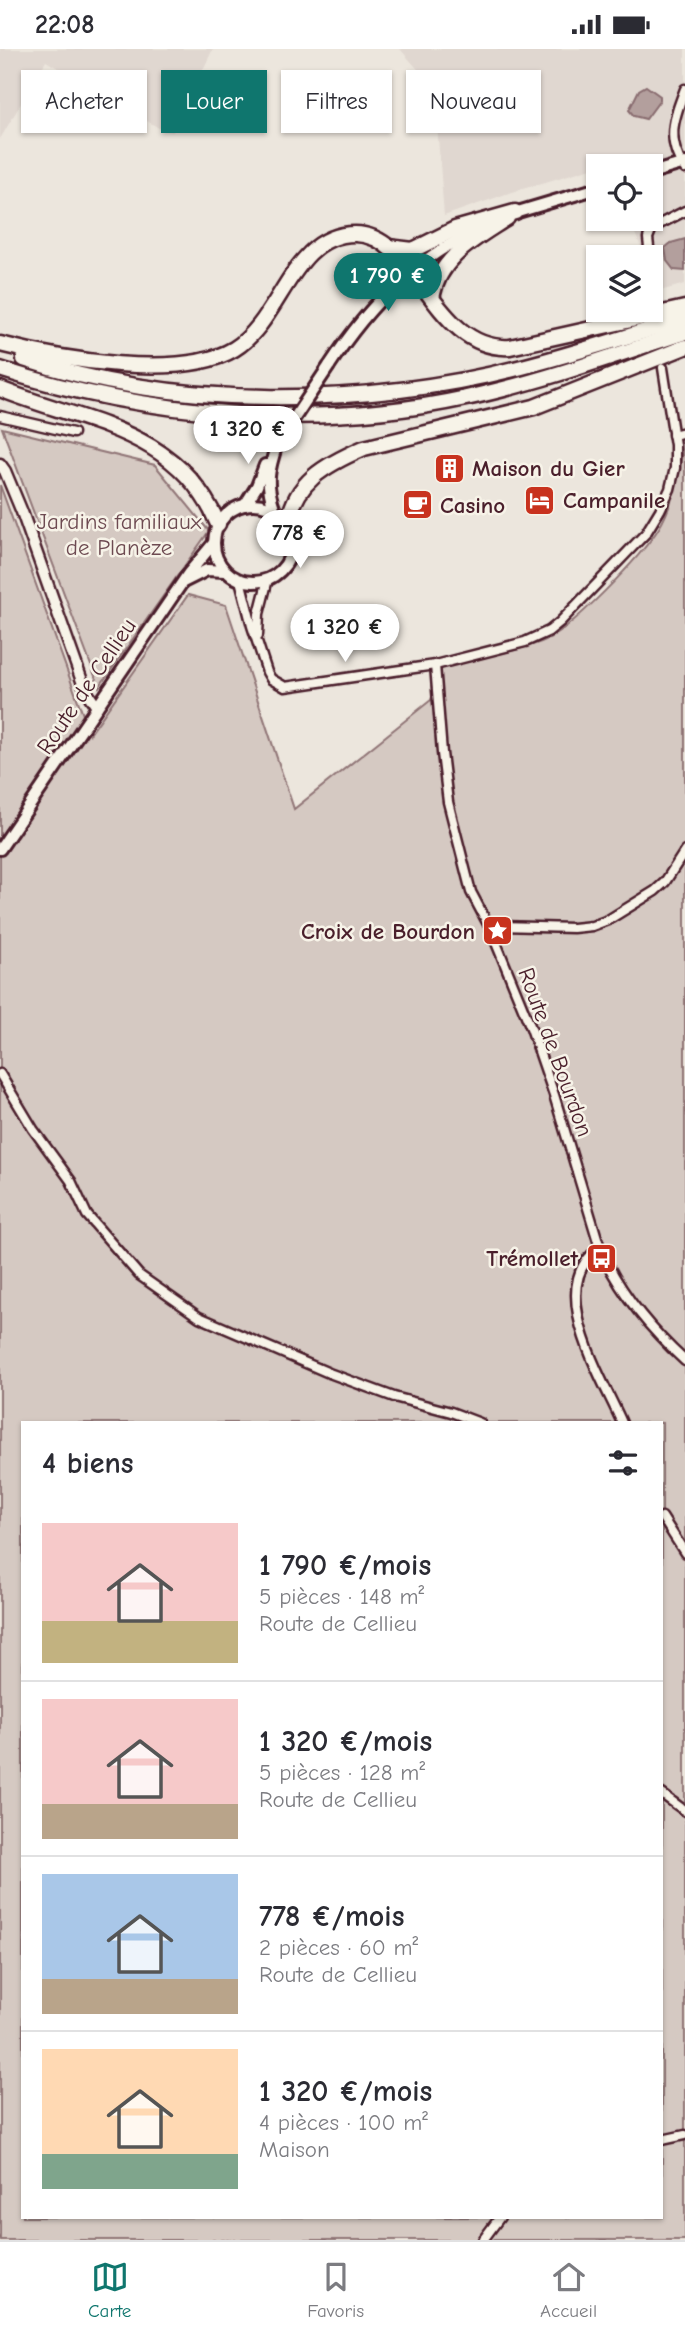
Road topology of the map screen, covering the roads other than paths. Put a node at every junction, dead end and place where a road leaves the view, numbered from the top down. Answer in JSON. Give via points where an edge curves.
{"nodes":[{"id":1,"x":685,"y":89,"type":"edge"},
{"id":2,"x":684,"y":165,"type":"edge"},
{"id":3,"x":663,"y":170,"type":"edge"},
{"id":4,"x":586,"y":191,"type":"edge"},
{"id":5,"x":685,"y":211,"type":"edge"},
{"id":6,"x":515,"y":212,"type":"junction"},
{"id":7,"x":649,"y":245,"type":"edge"},
{"id":8,"x":388,"y":247,"type":"junction"},
{"id":9,"x":410,"y":272,"type":"junction"},
{"id":10,"x":432,"y":298,"type":"junction"},
{"id":11,"x":685,"y":308,"type":"edge"},
{"id":12,"x":685,"y":319,"type":"edge"},
{"id":13,"x":685,"y":333,"type":"edge"},
{"id":14,"x":0,"y":344,"type":"edge"},
{"id":15,"x":685,"y":347,"type":"edge"},
{"id":16,"x":0,"y":350,"type":"edge"},
{"id":17,"x":663,"y":367,"type":"dead end"},
{"id":18,"x":0,"y":369,"type":"edge"},
{"id":19,"x":0,"y":389,"type":"edge"},
{"id":20,"x":0,"y":416,"type":"edge"},
{"id":21,"x":685,"y":432,"type":"edge"},
{"id":22,"x":73,"y":433,"type":"dead end"},
{"id":23,"x":673,"y":435,"type":"junction"},
{"id":24,"x":277,"y":444,"type":"junction"},
{"id":25,"x":0,"y":464,"type":"edge"},
{"id":26,"x":245,"y":505,"type":"junction"},
{"id":27,"x":275,"y":511,"type":"junction"},
{"id":28,"x":218,"y":523,"type":"junction"},
{"id":29,"x":288,"y":527,"type":"junction"},
{"id":30,"x":213,"y":544,"type":"junction"},
{"id":31,"x":224,"y":571,"type":"junction"},
{"id":32,"x":268,"y":579,"type":"junction"},
{"id":33,"x":240,"y":580,"type":"junction"},
{"id":34,"x":183,"y":582,"type":"junction"},
{"id":35,"x":259,"y":645,"type":"junction"},
{"id":36,"x":438,"y":664,"type":"junction"},
{"id":37,"x":97,"y":707,"type":"junction"},
{"id":38,"x":0,"y":849,"type":"edge"},
{"id":39,"x":685,"y":851,"type":"edge"},
{"id":40,"x":490,"y":928,"type":"junction"},
{"id":41,"x":0,"y":1074,"type":"edge"},
{"id":42,"x":600,"y":1248,"type":"junction"},
{"id":43,"x":685,"y":1361,"type":"edge"},
{"id":44,"x":475,"y":1421,"type":"edge"},
{"id":45,"x":621,"y":1421,"type":"edge"},
{"id":46,"x":663,"y":1519,"type":"edge"},
{"id":47,"x":685,"y":1553,"type":"edge"},
{"id":48,"x":663,"y":1795,"type":"edge"},
{"id":49,"x":685,"y":1811,"type":"edge"},
{"id":50,"x":685,"y":2135,"type":"edge"},
{"id":51,"x":663,"y":2140,"type":"edge"},
{"id":52,"x":499,"y":2219,"type":"edge"},
{"id":53,"x":485,"y":2239,"type":"edge"}],
"edges":[{"from":1,"to":2,"type":"street","via":[[673,121],[673,136]]},
{"from":2,"to":3,"type":"main road"},
{"from":4,"to":6,"type":"main road"},
{"from":5,"to":7,"type":"street","via":[[652,228]]},
{"from":6,"to":8,"type":"highway","via":[[455,229],[413,250]]},
{"from":6,"to":9,"type":"main road","via":[[438,251]]},
{"from":6,"to":10,"type":"highway","via":[[448,261],[434,284]]},
{"from":8,"to":9,"type":"highway"},
{"from":8,"to":14,"type":"highway","via":[[359,234],[324,241],[307,255],[250,338],[211,359],[134,365]]},
{"from":9,"to":10,"type":"highway"},
{"from":9,"to":24,"type":"main road","bridge":true,"via":[[351,333]]},
{"from":10,"to":11,"type":"highway","via":[[454,325],[483,345],[496,348]]},
{"from":12,"to":16,"type":"highway","via":[[522,367],[437,385],[346,395],[242,397],[183,391],[115,381]]},
{"from":13,"to":18,"type":"highway","via":[[466,398],[340,414],[225,413],[152,405]]},
{"from":15,"to":29,"type":"highway","via":[[534,407],[364,448],[305,485],[289,511]]},
{"from":17,"to":23,"type":"street"},
{"from":19,"to":28,"type":"highway","via":[[128,433],[150,445],[193,480]]},
{"from":20,"to":22,"type":"street"},
{"from":21,"to":23,"type":"street"},
{"from":23,"to":36,"type":"street","via":[[675,468],[660,510],[646,533],[560,622],[525,642]]},
{"from":24,"to":26,"type":"main road"},
{"from":24,"to":27,"type":"main road","via":[[268,484]]},
{"from":25,"to":37,"type":"street","via":[[22,512],[82,681]]},
{"from":26,"to":27,"type":"main road"},
{"from":26,"to":28,"type":"main road"},
{"from":27,"to":29,"type":"main road"},
{"from":28,"to":30,"type":"main road"},
{"from":29,"to":32,"type":"main road","via":[[290,556]]},
{"from":30,"to":31,"type":"main road"},
{"from":30,"to":34,"type":"main road","name":"Route de Cellieu"},
{"from":31,"to":33,"type":"main road"},
{"from":31,"to":34,"type":"main road","via":[[207,570]]},
{"from":32,"to":33,"type":"main road"},
{"from":32,"to":35,"type":"street","via":[[259,614]]},
{"from":33,"to":35,"type":"street"},
{"from":34,"to":37,"type":"main road","name":"Route de Cellieu"},
{"from":35,"to":36,"type":"street","via":[[271,679],[285,687]]},
{"from":36,"to":40,"type":"street","name":"Route de Bourdon","via":[[448,802],[471,892]]},
{"from":37,"to":38,"type":"main road","name":"Route de Cellieu"},
{"from":39,"to":40,"type":"street","via":[[665,882],[608,921],[573,928]]},
{"from":40,"to":42,"type":"street","name":"Route de Bourdon","via":[[547,1073]]},
{"from":41,"to":44,"type":"street","via":[[71,1181],[87,1215],[139,1275],[193,1314],[368,1388]]},
{"from":42,"to":43,"type":"street","name":"Route de Bourdon","via":[[650,1325]]},
{"from":42,"to":45,"type":"street","via":[[584,1264],[579,1277],[579,1320]]},
{"from":46,"to":47,"type":"street"},
{"from":48,"to":49,"type":"street"},
{"from":50,"to":51,"type":"street"},
{"from":52,"to":53,"type":"street"}]}
